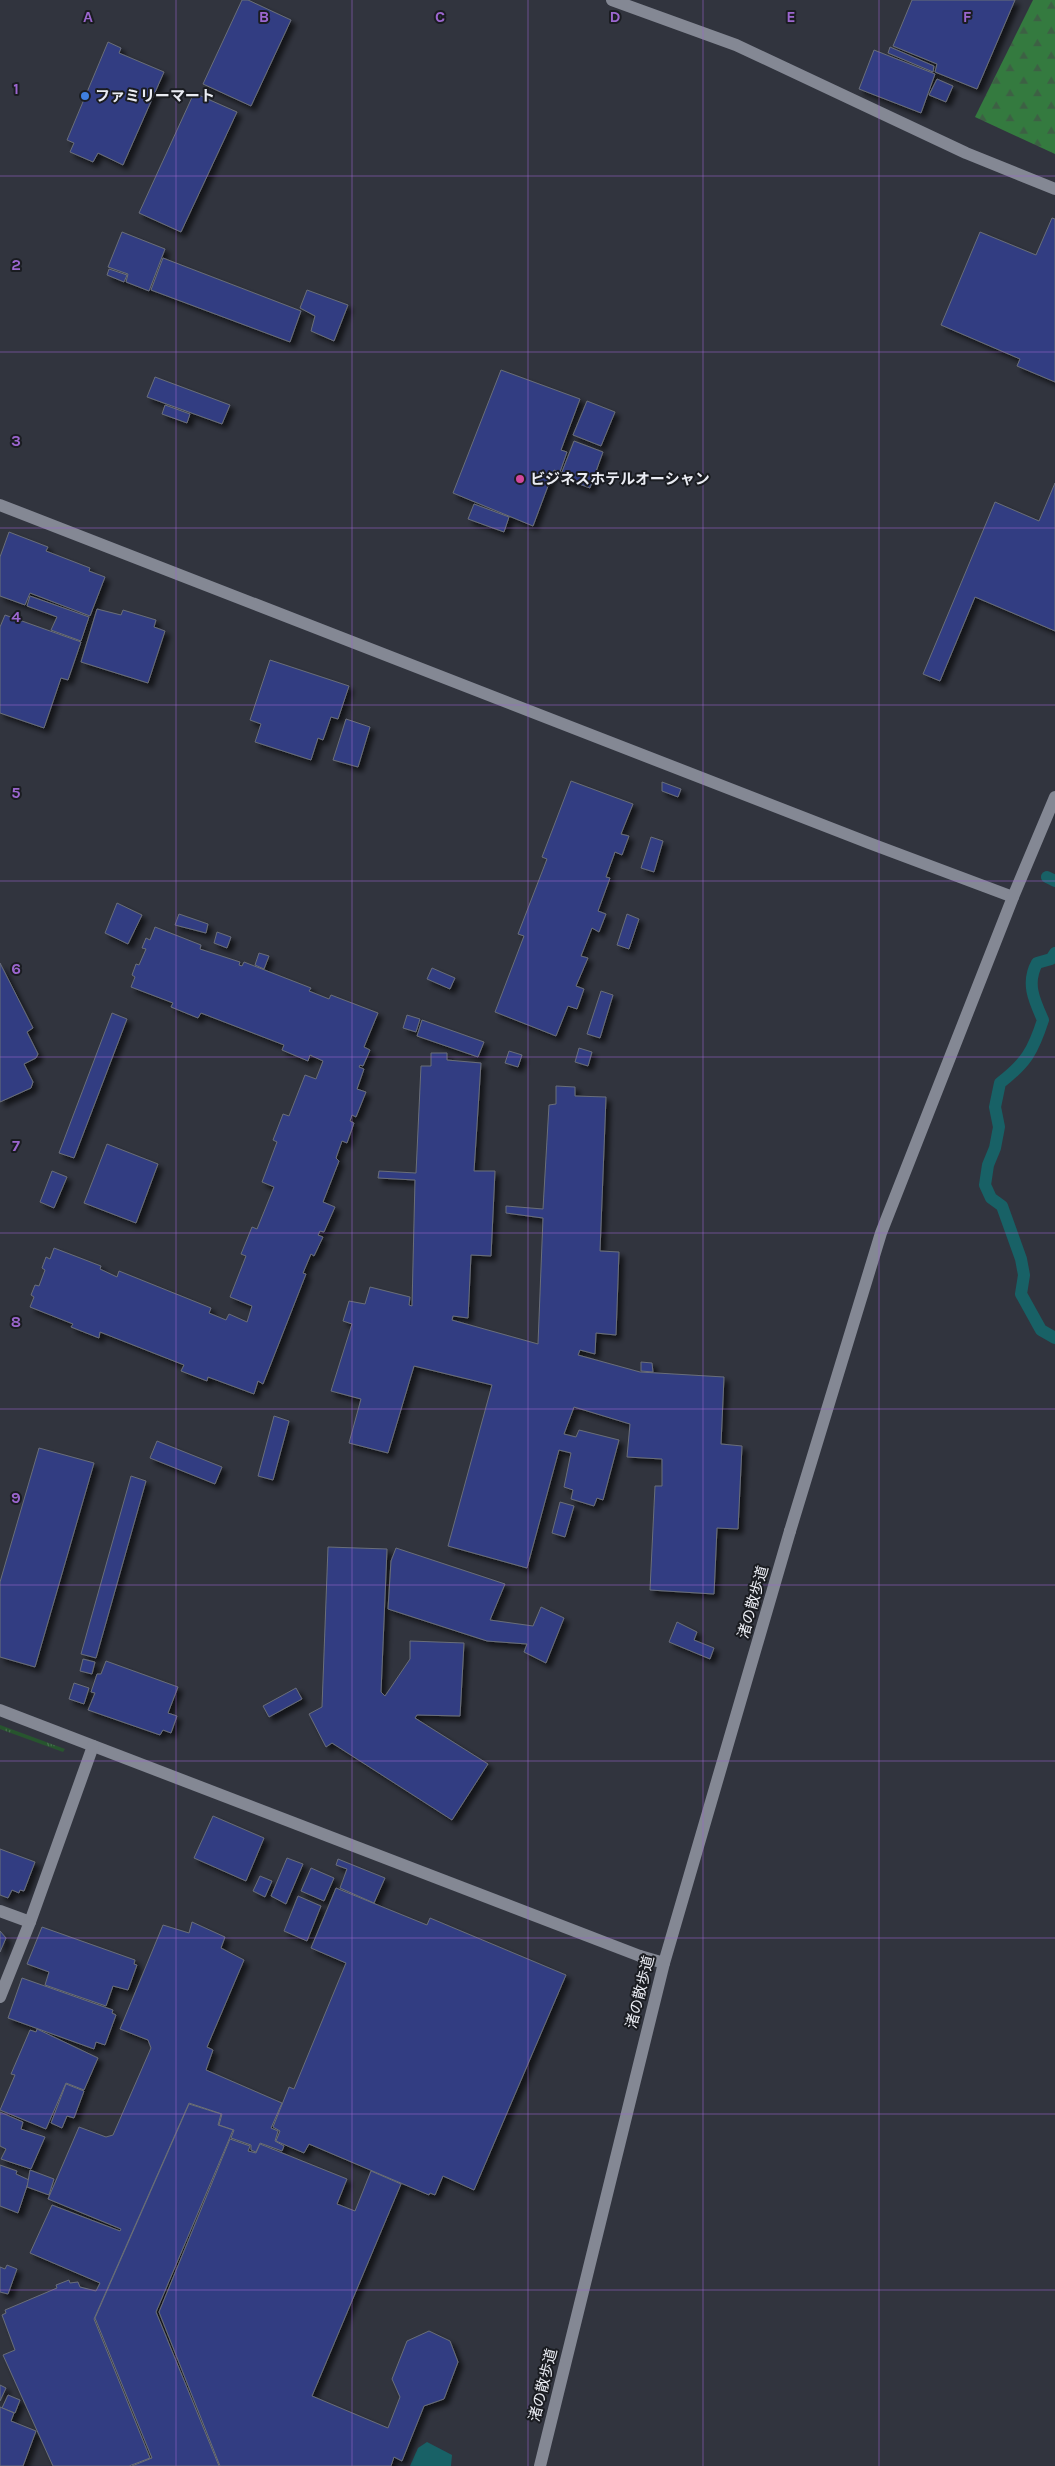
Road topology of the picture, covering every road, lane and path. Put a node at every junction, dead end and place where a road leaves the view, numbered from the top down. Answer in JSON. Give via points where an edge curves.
{"nodes":[{"id":1,"x":612,"y":0,"type":"edge"},
{"id":2,"x":1055,"y":189,"type":"edge"},
{"id":3,"x":0,"y":505,"type":"edge"},
{"id":4,"x":1055,"y":797,"type":"edge"},
{"id":5,"x":1013,"y":896,"type":"junction"},
{"id":6,"x":0,"y":1710,"type":"edge"},
{"id":7,"x":93,"y":1746,"type":"junction"},
{"id":8,"x":0,"y":1911,"type":"edge"},
{"id":9,"x":30,"y":1922,"type":"junction"},
{"id":10,"x":664,"y":1963,"type":"junction"},
{"id":11,"x":0,"y":1997,"type":"edge"},
{"id":12,"x":540,"y":2466,"type":"edge"}],
"edges":[{"from":1,"to":2,"type":"street","via":[[736,45],[966,153]]},
{"from":3,"to":5,"type":"street","via":[[869,844]]},
{"from":4,"to":5,"type":"street","name":"渚の散歩道"},
{"from":5,"to":10,"type":"street","name":"渚の散歩道","via":[[881,1234]]},
{"from":6,"to":7,"type":"street"},
{"from":7,"to":9,"type":"street"},
{"from":7,"to":10,"type":"street"},
{"from":8,"to":9,"type":"street"},
{"from":9,"to":11,"type":"street"},
{"from":10,"to":12,"type":"street","name":"渚の散歩道"}]}
